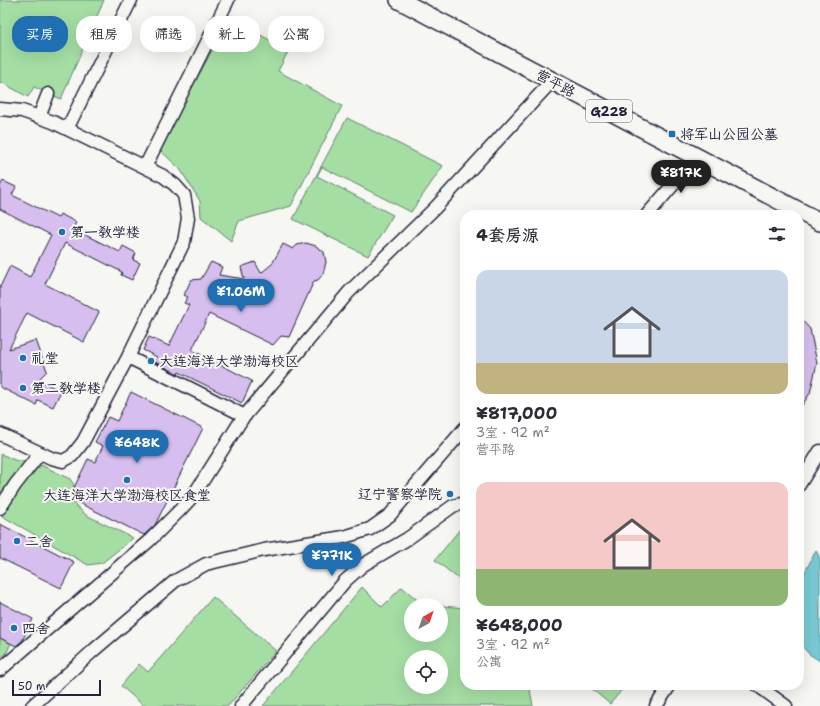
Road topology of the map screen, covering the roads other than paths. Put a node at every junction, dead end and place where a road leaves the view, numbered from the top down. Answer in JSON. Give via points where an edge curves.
{"nodes":[{"id":1,"x":131,"y":0,"type":"edge"},
{"id":2,"x":228,"y":0,"type":"edge"},
{"id":3,"x":399,"y":0,"type":"edge"},
{"id":4,"x":552,"y":81,"type":"junction"},
{"id":5,"x":48,"y":94,"type":"dead end"},
{"id":6,"x":0,"y":109,"type":"edge"},
{"id":7,"x":39,"y":116,"type":"junction"},
{"id":8,"x":67,"y":129,"type":"junction"},
{"id":9,"x":697,"y":157,"type":"junction"},
{"id":10,"x":146,"y":167,"type":"junction"},
{"id":11,"x":651,"y":210,"type":"edge"},
{"id":12,"x":797,"y":210,"type":"edge"},
{"id":13,"x":804,"y":214,"type":"edge"},
{"id":14,"x":820,"y":222,"type":"edge"},
{"id":15,"x":128,"y":357,"type":"junction"},
{"id":16,"x":245,"y":416,"type":"junction"},
{"id":17,"x":0,"y":434,"type":"edge"},
{"id":18,"x":460,"y":434,"type":"edge"},
{"id":19,"x":820,"y":451,"type":"edge"},
{"id":20,"x":40,"y":453,"type":"junction"},
{"id":21,"x":804,"y":477,"type":"edge"},
{"id":22,"x":460,"y":504,"type":"edge"},
{"id":23,"x":0,"y":508,"type":"edge"},
{"id":24,"x":0,"y":670,"type":"edge"},
{"id":25,"x":667,"y":690,"type":"edge"},
{"id":26,"x":764,"y":690,"type":"edge"},
{"id":27,"x":32,"y":706,"type":"edge"},
{"id":28,"x":241,"y":706,"type":"edge"},
{"id":29,"x":656,"y":706,"type":"edge"},
{"id":30,"x":786,"y":706,"type":"edge"}],
"edges":[{"from":1,"to":8,"type":"street"},
{"from":2,"to":10,"type":"street"},
{"from":3,"to":4,"type":"highway","name":"营平路","number":"G228"},
{"from":4,"to":9,"type":"highway","name":"营平路","number":"G228"},
{"from":4,"to":16,"type":"street","via":[[435,208],[348,292]]},
{"from":5,"to":7,"type":"street"},
{"from":6,"to":7,"type":"street"},
{"from":7,"to":8,"type":"street"},
{"from":8,"to":10,"type":"street"},
{"from":9,"to":11,"type":"street"},
{"from":9,"to":12,"type":"highway","name":"营平路","number":"G228"},
{"from":10,"to":15,"type":"street","via":[[175,185],[184,195],[188,218],[184,242]]},
{"from":13,"to":14,"type":"highway","name":"营平路","number":"G228"},
{"from":15,"to":16,"type":"street"},
{"from":15,"to":20,"type":"street","via":[[83,442],[72,456],[63,461]]},
{"from":16,"to":24,"type":"street","via":[[193,496],[181,509],[150,540]]},
{"from":17,"to":20,"type":"street"},
{"from":18,"to":27,"type":"street","via":[[390,515],[370,529],[344,537],[264,550],[206,564],[175,581]]},
{"from":19,"to":21,"type":"street"},
{"from":20,"to":23,"type":"street"},
{"from":22,"to":28,"type":"street","via":[[363,565],[345,581]]},
{"from":25,"to":29,"type":"street"},
{"from":26,"to":30,"type":"street"}]}
